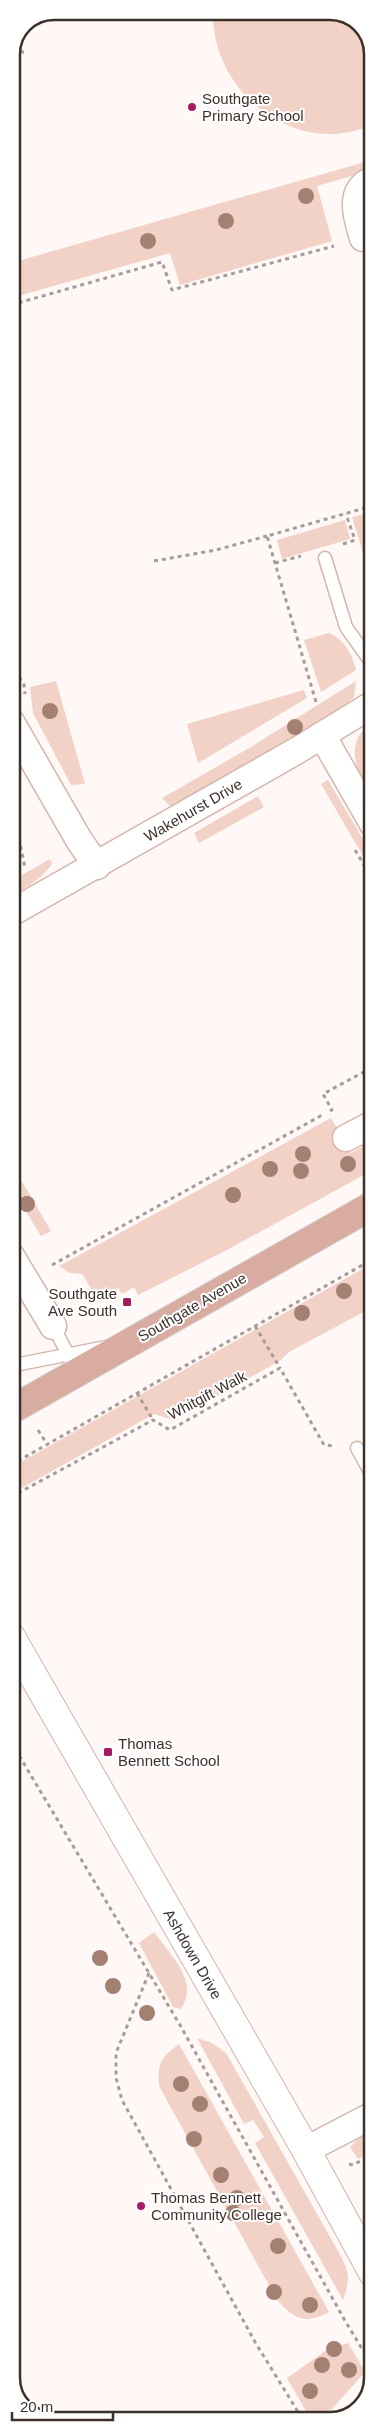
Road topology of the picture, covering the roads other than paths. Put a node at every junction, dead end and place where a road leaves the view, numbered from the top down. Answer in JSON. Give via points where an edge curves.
{"nodes":[{"id":1,"x":364,"y":185,"type":"edge"},
{"id":2,"x":363,"y":238,"type":"road end"},
{"id":3,"x":324,"y":558,"type":"dead end"},
{"id":4,"x":364,"y":653,"type":"edge"},
{"id":5,"x":364,"y":709,"type":"edge"},
{"id":6,"x":322,"y":735,"type":"junction"},
{"id":7,"x":20,"y":738,"type":"edge"},
{"id":8,"x":364,"y":810,"type":"edge"},
{"id":9,"x":97,"y":866,"type":"junction"},
{"id":10,"x":20,"y":908,"type":"edge"},
{"id":11,"x":364,"y":1129,"type":"edge"},
{"id":12,"x":346,"y":1138,"type":"dead end"},
{"id":13,"x":364,"y":1210,"type":"edge"},
{"id":14,"x":20,"y":1270,"type":"edge"},
{"id":15,"x":53,"y":1326,"type":"joint"},
{"id":16,"x":73,"y":1362,"type":"junction"},
{"id":17,"x":20,"y":1364,"type":"edge"},
{"id":18,"x":20,"y":1404,"type":"edge"},
{"id":19,"x":357,"y":1448,"type":"road end"},
{"id":20,"x":364,"y":1460,"type":"edge"},
{"id":21,"x":20,"y":1650,"type":"edge"},
{"id":22,"x":364,"y":2120,"type":"edge"},
{"id":23,"x":306,"y":2150,"type":"junction"},
{"id":24,"x":364,"y":2256,"type":"edge"}],
"edges":[{"from":1,"to":2,"type":"street","via":[[356,196]]},
{"from":3,"to":4,"type":"lane","via":[[346,627]]},
{"from":5,"to":6,"type":"street","name":"Wakehurst Drive"},
{"from":6,"to":8,"type":"street"},
{"from":6,"to":9,"type":"street","name":"Wakehurst Drive"},
{"from":7,"to":9,"type":"street"},
{"from":9,"to":10,"type":"street","name":"Wakehurst Drive"},
{"from":11,"to":12,"type":"street"},
{"from":13,"to":16,"type":"main road","name":"Southgate Avenue","via":[[132,1342]]},
{"from":14,"to":15,"type":"street"},
{"from":15,"to":16,"type":"lane"},
{"from":16,"to":17,"type":"lane"},
{"from":16,"to":18,"type":"main road","name":"Southgate Avenue"},
{"from":19,"to":20,"type":"lane"},
{"from":21,"to":23,"type":"street","name":"Ashdown Drive"},
{"from":22,"to":23,"type":"street"},
{"from":23,"to":24,"type":"street","name":"Ashdown Drive"}]}
